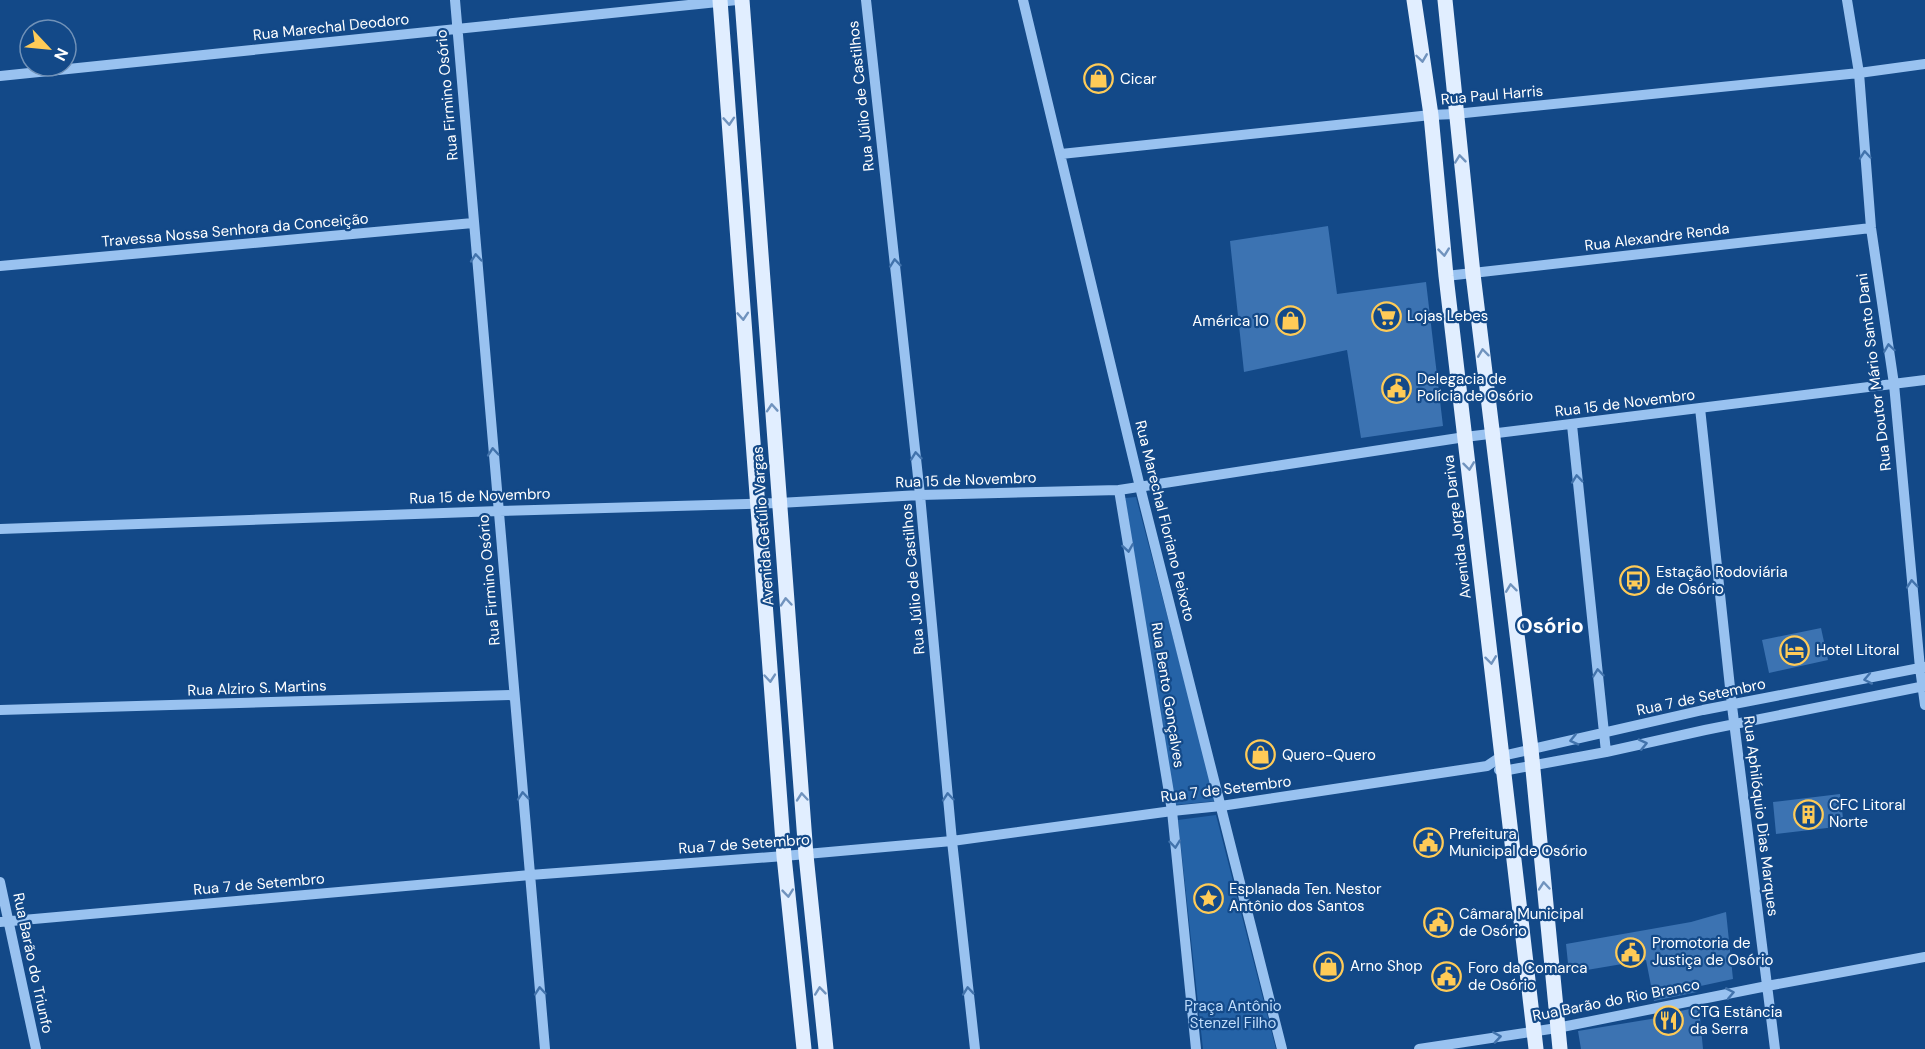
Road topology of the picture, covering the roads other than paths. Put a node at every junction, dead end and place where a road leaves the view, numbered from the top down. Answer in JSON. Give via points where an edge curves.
{"nodes":[{"id":1,"x":455,"y":0,"type":"edge"},
{"id":2,"x":737,"y":0,"type":"edge"},
{"id":3,"x":742,"y":0,"type":"edge"},
{"id":4,"x":866,"y":0,"type":"edge"},
{"id":5,"x":1023,"y":0,"type":"edge"},
{"id":6,"x":1414,"y":0,"type":"edge"},
{"id":7,"x":1445,"y":0,"type":"edge"},
{"id":8,"x":1847,"y":0,"type":"edge"},
{"id":9,"x":720,"y":1,"type":"edge"},
{"id":10,"x":457,"y":29,"type":"junction"},
{"id":11,"x":1925,"y":64,"type":"edge"},
{"id":12,"x":1859,"y":73,"type":"junction"},
{"id":13,"x":0,"y":76,"type":"edge"},
{"id":14,"x":748,"y":78,"type":"junction"},
{"id":15,"x":726,"y":80,"type":"junction"},
{"id":16,"x":1455,"y":114,"type":"junction"},
{"id":17,"x":1431,"y":115,"type":"junction"},
{"id":18,"x":1061,"y":154,"type":"junction"},
{"id":19,"x":473,"y":223,"type":"junction"},
{"id":20,"x":759,"y":228,"type":"junction"},
{"id":21,"x":1871,"y":228,"type":"junction"},
{"id":22,"x":737,"y":231,"type":"junction"},
{"id":23,"x":0,"y":266,"type":"edge"},
{"id":24,"x":1473,"y":274,"type":"junction"},
{"id":25,"x":1446,"y":276,"type":"junction"},
{"id":26,"x":1925,"y":380,"type":"edge"},
{"id":27,"x":1894,"y":384,"type":"junction"},
{"id":28,"x":1700,"y":408,"type":"junction"},
{"id":29,"x":1572,"y":425,"type":"junction"},
{"id":30,"x":1492,"y":433,"type":"junction"},
{"id":31,"x":1465,"y":437,"type":"junction"},
{"id":32,"x":1140,"y":487,"type":"junction"},
{"id":33,"x":1119,"y":490,"type":"junction"},
{"id":34,"x":920,"y":495,"type":"junction"},
{"id":35,"x":757,"y":503,"type":"junction"},
{"id":36,"x":779,"y":503,"type":"junction"},
{"id":37,"x":499,"y":510,"type":"junction"},
{"id":38,"x":0,"y":529,"type":"edge"},
{"id":39,"x":1920,"y":608,"type":"edge"},
{"id":40,"x":1922,"y":668,"type":"edge"},
{"id":41,"x":1924,"y":686,"type":"edge"},
{"id":42,"x":514,"y":695,"type":"junction"},
{"id":43,"x":1925,"y":705,"type":"edge"},
{"id":44,"x":1732,"y":706,"type":"junction"},
{"id":45,"x":0,"y":710,"type":"edge"},
{"id":46,"x":1735,"y":724,"type":"junction"},
{"id":47,"x":1604,"y":733,"type":"junction"},
{"id":48,"x":1531,"y":749,"type":"junction"},
{"id":49,"x":1606,"y":752,"type":"junction"},
{"id":50,"x":1503,"y":764,"type":"junction"},
{"id":51,"x":1532,"y":766,"type":"junction"},
{"id":52,"x":1221,"y":806,"type":"junction"},
{"id":53,"x":1172,"y":811,"type":"junction"},
{"id":54,"x":952,"y":841,"type":"junction"},
{"id":55,"x":806,"y":855,"type":"junction"},
{"id":56,"x":784,"y":856,"type":"junction"},
{"id":57,"x":530,"y":875,"type":"junction"},
{"id":58,"x":0,"y":882,"type":"edge"},
{"id":59,"x":4,"y":922,"type":"edge"},
{"id":60,"x":1925,"y":957,"type":"edge"},
{"id":61,"x":1767,"y":986,"type":"junction"},
{"id":62,"x":1557,"y":1028,"type":"junction"},
{"id":63,"x":1534,"y":1031,"type":"junction"},
{"id":64,"x":826,"y":1047,"type":"edge"},
{"id":65,"x":36,"y":1049,"type":"edge"},
{"id":66,"x":544,"y":1049,"type":"edge"},
{"id":67,"x":804,"y":1049,"type":"edge"},
{"id":68,"x":975,"y":1049,"type":"edge"},
{"id":69,"x":1196,"y":1049,"type":"edge"},
{"id":70,"x":1282,"y":1049,"type":"edge"},
{"id":71,"x":1419,"y":1049,"type":"edge"},
{"id":72,"x":1536,"y":1049,"type":"edge"},
{"id":73,"x":1560,"y":1049,"type":"edge"},
{"id":74,"x":1775,"y":1049,"type":"edge"}],
"edges":[{"from":1,"to":10,"type":"street","name":"Rua Firmino Osório"},
{"from":2,"to":9,"type":"street","name":"Rua Marechal Deodoro"},
{"from":3,"to":14,"type":"main road","name":"Avenida Getúlio Vargas"},
{"from":34,"to":4,"type":"street","name":"Rua Júlio de Castilhos","one_way":true},
{"from":5,"to":18,"type":"street","name":"Rua Marechal Floriano Peixoto"},
{"from":6,"to":17,"type":"main road","name":"Avenida Jorge Dariva","one_way":true},
{"from":7,"to":16,"type":"main road"},
{"from":8,"to":12,"type":"street","name":"Rua Doutor Mário Santo Dani"},
{"from":9,"to":10,"type":"street","name":"Rua Marechal Deodoro"},
{"from":9,"to":15,"type":"main road","name":"Avenida Getúlio Vargas"},
{"from":10,"to":13,"type":"street","name":"Rua Marechal Deodoro"},
{"from":10,"to":19,"type":"street","name":"Rua Firmino Osório"},
{"from":11,"to":12,"type":"street","name":"Rua Paul Harris"},
{"from":12,"to":16,"type":"street","name":"Rua Paul Harris"},
{"from":21,"to":12,"type":"street","name":"Rua Doutor Mário Santo Dani","one_way":true},
{"from":14,"to":15,"type":"main road"},
{"from":14,"to":20,"type":"main road","name":"Avenida Getúlio Vargas"},
{"from":15,"to":22,"type":"main road","name":"Avenida Getúlio Vargas","one_way":true},
{"from":16,"to":17,"type":"street","name":"Rua Paul Harris"},
{"from":24,"to":16,"type":"main road","one_way":true},
{"from":17,"to":18,"type":"street","name":"Rua Paul Harris"},
{"from":17,"to":25,"type":"main road","name":"Avenida Jorge Dariva","one_way":true},
{"from":18,"to":32,"type":"street","name":"Rua Marechal Floriano Peixoto"},
{"from":19,"to":23,"type":"street","name":"Travessa Nossa Senhora da Conceição"},
{"from":37,"to":19,"type":"street","name":"Rua Firmino Osório","one_way":true},
{"from":20,"to":22,"type":"main road"},
{"from":36,"to":20,"type":"main road","name":"Avenida Getúlio Vargas","one_way":true},
{"from":21,"to":24,"type":"street","name":"Rua Alexandre Renda"},
{"from":27,"to":21,"type":"street","name":"Rua Doutor Mário Santo Dani","one_way":true},
{"from":22,"to":35,"type":"main road","name":"Avenida Getúlio Vargas","one_way":true},
{"from":24,"to":25,"type":"street","name":"Rua Alexandre Renda"},
{"from":30,"to":24,"type":"main road","one_way":true},
{"from":25,"to":31,"type":"main road","name":"Avenida Jorge Dariva"},
{"from":26,"to":27,"type":"street","name":"Rua 15 de Novembro"},
{"from":27,"to":28,"type":"street","name":"Rua 15 de Novembro"},
{"from":39,"to":27,"type":"street","name":"Rua Doutor Mário Santo Dani","one_way":true},
{"from":28,"to":29,"type":"street","name":"Rua 15 de Novembro"},
{"from":28,"to":44,"type":"street","name":"Rua Aphilóquio Dias Marques"},
{"from":29,"to":30,"type":"street","name":"Rua 15 de Novembro"},
{"from":47,"to":29,"type":"street","one_way":true},
{"from":30,"to":31,"type":"street","name":"Rua 15 de Novembro"},
{"from":48,"to":30,"type":"main road","one_way":true},
{"from":31,"to":32,"type":"street","name":"Rua 15 de Novembro"},
{"from":31,"to":50,"type":"main road","name":"Avenida Jorge Dariva","one_way":true},
{"from":32,"to":33,"type":"street","name":"Rua 15 de Novembro"},
{"from":32,"to":52,"type":"street","name":"Rua Marechal Floriano Peixoto"},
{"from":33,"to":34,"type":"street","name":"Rua 15 de Novembro"},
{"from":33,"to":53,"type":"street","name":"Rua Bento Gonçalves","one_way":true},
{"from":34,"to":36,"type":"street","name":"Rua 15 de Novembro"},
{"from":54,"to":34,"type":"street","name":"Rua Júlio de Castilhos","one_way":true},
{"from":35,"to":36,"type":"street","name":"Rua 15 de Novembro"},
{"from":35,"to":37,"type":"street","name":"Rua 15 de Novembro"},
{"from":35,"to":56,"type":"main road","name":"Avenida Getúlio Vargas","one_way":true},
{"from":55,"to":36,"type":"main road","name":"Avenida Getúlio Vargas","one_way":true},
{"from":37,"to":38,"type":"street","name":"Rua 15 de Novembro"},
{"from":37,"to":42,"type":"street","name":"Rua Firmino Osório"},
{"from":39,"to":40,"type":"street","name":"Rua Doutor Mário Santo Dani"},
{"from":40,"to":41,"type":"street","name":"Rua Doutor Mário Santo Dani"},
{"from":40,"to":44,"type":"street","name":"Rua 7 de Setembro","one_way":true},
{"from":41,"to":43,"type":"street","name":"Rua Doutor Mário Santo Dani"},
{"from":41,"to":46,"type":"street","name":"Rua 7 de Setembro"},
{"from":42,"to":45,"type":"street","name":"Rua Alziro S. Martins"},
{"from":57,"to":42,"type":"street","name":"Rua Firmino Osório","one_way":true},
{"from":44,"to":46,"type":"street","name":"Rua Aphilóquio Dias Marques"},
{"from":44,"to":47,"type":"street","name":"Rua 7 de Setembro"},
{"from":49,"to":46,"type":"street","name":"Rua 7 de Setembro","one_way":true},
{"from":46,"to":61,"type":"street","name":"Rua Aphilóquio Dias Marques"},
{"from":47,"to":48,"type":"street","name":"Rua 7 de Setembro","one_way":true},
{"from":47,"to":49,"type":"street"},
{"from":48,"to":50,"type":"street","name":"Rua 7 de Setembro"},
{"from":48,"to":51,"type":"main road"},
{"from":49,"to":51,"type":"street","name":"Rua 7 de Setembro"},
{"from":50,"to":51,"type":"street","name":"Rua 7 de Setembro"},
{"from":50,"to":52,"type":"street","name":"Rua 7 de Setembro"},
{"from":50,"to":63,"type":"main road","name":"Avenida Jorge Dariva"},
{"from":62,"to":51,"type":"main road","one_way":true},
{"from":52,"to":53,"type":"street","name":"Rua 7 de Setembro"},
{"from":52,"to":70,"type":"street","name":"Rua Marechal Floriano Peixoto"},
{"from":53,"to":54,"type":"street","name":"Rua 7 de Setembro"},
{"from":53,"to":69,"type":"street","name":"Rua Bento Gonçalves","one_way":true},
{"from":54,"to":55,"type":"street","name":"Rua 7 de Setembro"},
{"from":68,"to":54,"type":"street","name":"Rua Júlio de Castilhos","one_way":true},
{"from":55,"to":56,"type":"street","name":"Rua 7 de Setembro"},
{"from":64,"to":55,"type":"main road","name":"Avenida Getúlio Vargas","one_way":true},
{"from":56,"to":57,"type":"street","name":"Rua 7 de Setembro"},
{"from":56,"to":67,"type":"main road","name":"Avenida Getúlio Vargas","one_way":true},
{"from":57,"to":59,"type":"street","name":"Rua 7 de Setembro"},
{"from":66,"to":57,"type":"street","name":"Rua Firmino Osório","one_way":true},
{"from":58,"to":59,"type":"street","name":"Rua Barão do Triunfo"},
{"from":59,"to":65,"type":"street","name":"Rua Barão do Triunfo"},
{"from":60,"to":61,"type":"street","name":"Rua Barão do Rio Branco"},
{"from":62,"to":61,"type":"street","name":"Rua Barão do Rio Branco","one_way":true},
{"from":61,"to":74,"type":"street","name":"Rua Aphilóquio Dias Marques"},
{"from":62,"to":63,"type":"street","name":"Rua Barão do Rio Branco"},
{"from":62,"to":73,"type":"main road"},
{"from":71,"to":63,"type":"street","name":"Rua Barão do Rio Branco","one_way":true},
{"from":63,"to":72,"type":"main road","name":"Avenida Jorge Dariva"},
{"from":64,"to":67,"type":"main road"}]}
